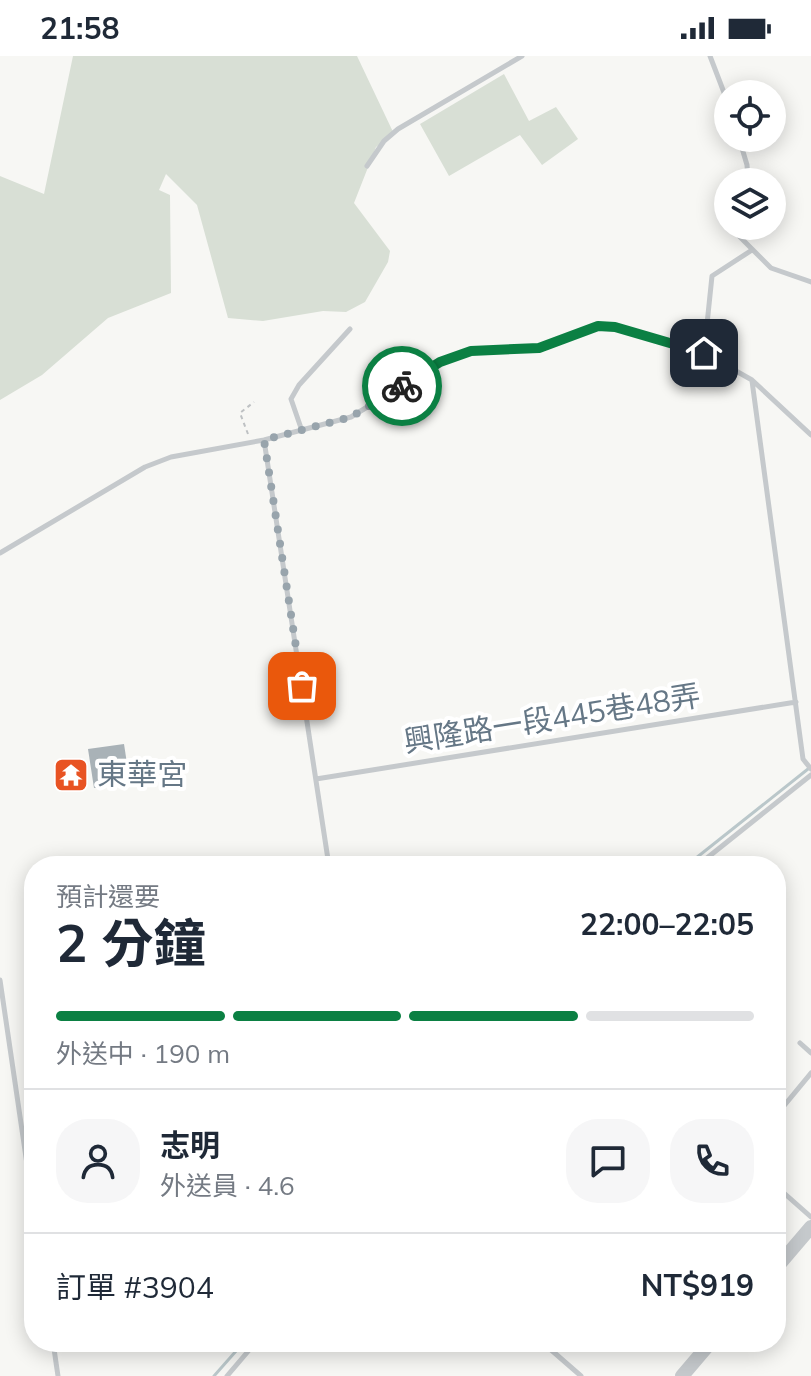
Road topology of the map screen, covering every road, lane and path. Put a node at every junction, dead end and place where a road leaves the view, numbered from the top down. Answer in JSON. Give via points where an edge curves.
{"nodes":[{"id":1,"x":522,"y":56,"type":"edge"},
{"id":2,"x":710,"y":56,"type":"edge"},
{"id":3,"x":719,"y":80,"type":"edge"},
{"id":4,"x":367,"y":166,"type":"dead end"},
{"id":5,"x":743,"y":240,"type":"edge"},
{"id":6,"x":752,"y":250,"type":"junction"},
{"id":7,"x":811,"y":282,"type":"edge"},
{"id":8,"x":350,"y":329,"type":"dead end"},
{"id":9,"x":704,"y":353,"type":"junction"},
{"id":10,"x":752,"y":380,"type":"junction"},
{"id":11,"x":254,"y":402,"type":"dead end"},
{"id":12,"x":301,"y":428,"type":"junction"},
{"id":13,"x":811,"y":435,"type":"edge"},
{"id":14,"x":264,"y":440,"type":"junction"},
{"id":15,"x":251,"y":442,"type":"junction"},
{"id":16,"x":0,"y":553,"type":"edge"},
{"id":17,"x":796,"y":702,"type":"junction"},
{"id":18,"x":809,"y":766,"type":"edge"},
{"id":19,"x":811,"y":775,"type":"edge"},
{"id":20,"x":316,"y":779,"type":"junction"},
{"id":21,"x":328,"y":856,"type":"edge"},
{"id":22,"x":710,"y":856,"type":"edge"},
{"id":23,"x":0,"y":980,"type":"edge"},
{"id":24,"x":800,"y":1043,"type":"dead end"},
{"id":25,"x":811,"y":1053,"type":"edge"},
{"id":26,"x":811,"y":1073,"type":"edge"},
{"id":27,"x":786,"y":1103,"type":"edge"},
{"id":28,"x":24,"y":1144,"type":"edge"},
{"id":29,"x":786,"y":1195,"type":"edge"},
{"id":30,"x":811,"y":1217,"type":"edge"},
{"id":31,"x":811,"y":1227,"type":"edge"},
{"id":32,"x":786,"y":1256,"type":"edge"},
{"id":33,"x":54,"y":1352,"type":"edge"},
{"id":34,"x":247,"y":1352,"type":"edge"},
{"id":35,"x":553,"y":1352,"type":"edge"},
{"id":36,"x":702,"y":1352,"type":"edge"},
{"id":37,"x":58,"y":1376,"type":"edge"},
{"id":38,"x":227,"y":1376,"type":"edge"},
{"id":39,"x":581,"y":1376,"type":"edge"},
{"id":40,"x":682,"y":1376,"type":"edge"}],
"edges":[{"from":1,"to":4,"type":"lane","via":[[398,129]]},
{"from":2,"to":3,"type":"lane"},
{"from":5,"to":6,"type":"lane"},
{"from":6,"to":7,"type":"lane","via":[[771,268]]},
{"from":6,"to":9,"type":"lane","via":[[712,276]]},
{"from":8,"to":12,"type":"lane","via":[[291,399]]},
{"from":9,"to":10,"type":"lane"},
{"from":9,"to":12,"type":"lane","via":[[598,326],[539,348],[471,351],[440,362],[351,417]]},
{"from":10,"to":13,"type":"lane"},
{"from":10,"to":17,"type":"lane"},
{"from":11,"to":15,"type":"path","via":[[240,413]]},
{"from":12,"to":14,"type":"lane"},
{"from":14,"to":15,"type":"lane"},
{"from":14,"to":20,"type":"lane"},
{"from":15,"to":16,"type":"lane","via":[[145,467]]},
{"from":17,"to":18,"type":"lane","via":[[803,759]]},
{"from":17,"to":20,"type":"lane","name":"興隆路一段445巷48弄"},
{"from":19,"to":22,"type":"lane"},
{"from":20,"to":21,"type":"lane"},
{"from":23,"to":28,"type":"lane"},
{"from":24,"to":25,"type":"lane"},
{"from":26,"to":27,"type":"lane"},
{"from":29,"to":30,"type":"lane"},
{"from":31,"to":32,"type":"street"},
{"from":33,"to":37,"type":"lane"},
{"from":34,"to":38,"type":"lane"},
{"from":35,"to":39,"type":"lane"},
{"from":36,"to":40,"type":"street"}]}
